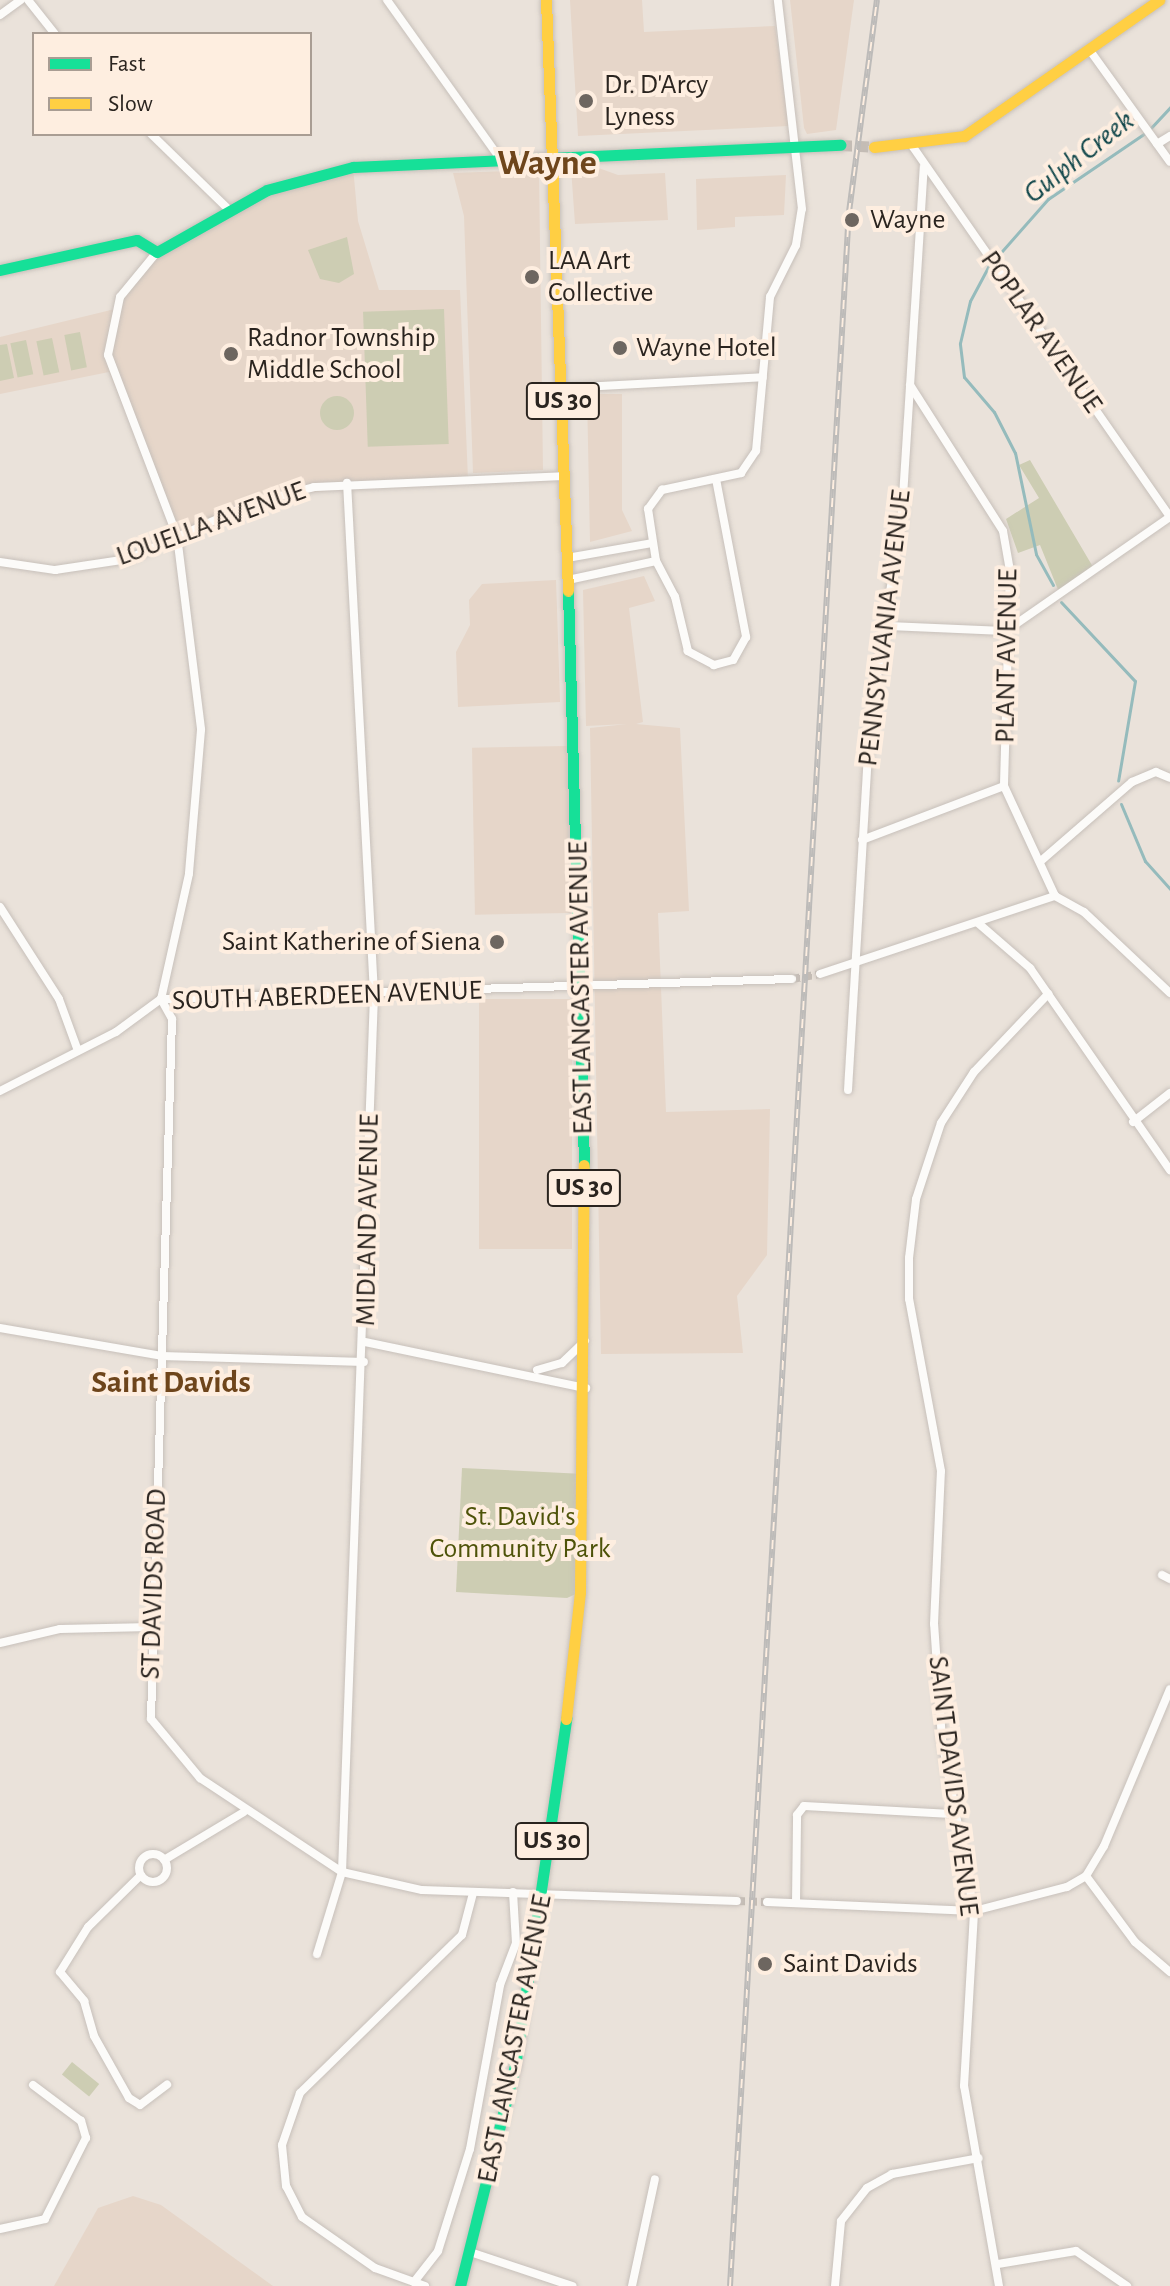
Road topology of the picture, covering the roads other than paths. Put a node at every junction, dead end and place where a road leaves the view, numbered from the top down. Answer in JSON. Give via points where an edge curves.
{"nodes":[{"id":1,"x":21,"y":0,"type":"edge"},
{"id":2,"x":28,"y":0,"type":"edge"},
{"id":3,"x":387,"y":0,"type":"edge"},
{"id":4,"x":546,"y":0,"type":"edge"},
{"id":5,"x":778,"y":0,"type":"edge"},
{"id":6,"x":1159,"y":0,"type":"edge"},
{"id":7,"x":0,"y":15,"type":"edge"},
{"id":8,"x":53,"y":32,"type":"edge"},
{"id":9,"x":1091,"y":52,"type":"junction"},
{"id":10,"x":153,"y":136,"type":"edge"},
{"id":11,"x":1170,"y":136,"type":"edge"},
{"id":12,"x":1157,"y":144,"type":"junction"},
{"id":13,"x":841,"y":145,"type":"tunnel mouth"},
{"id":14,"x":874,"y":147,"type":"tunnel mouth"},
{"id":15,"x":913,"y":147,"type":"junction"},
{"id":16,"x":795,"y":148,"type":"junction"},
{"id":17,"x":556,"y":159,"type":"junction"},
{"id":18,"x":503,"y":162,"type":"junction"},
{"id":19,"x":1170,"y":162,"type":"edge"},
{"id":20,"x":924,"y":167,"type":"junction"},
{"id":21,"x":227,"y":208,"type":"junction"},
{"id":22,"x":157,"y":252,"type":"junction"},
{"id":23,"x":0,"y":270,"type":"edge"},
{"id":24,"x":763,"y":377,"type":"junction"},
{"id":25,"x":910,"y":385,"type":"junction"},
{"id":26,"x":563,"y":388,"type":"junction"},
{"id":27,"x":566,"y":476,"type":"junction"},
{"id":28,"x":716,"y":479,"type":"junction"},
{"id":29,"x":347,"y":483,"type":"junction"},
{"id":30,"x":1170,"y":517,"type":"edge"},
{"id":31,"x":177,"y":536,"type":"junction"},
{"id":32,"x":652,"y":543,"type":"junction"},
{"id":33,"x":567,"y":558,"type":"junction"},
{"id":34,"x":656,"y":561,"type":"junction"},
{"id":35,"x":0,"y":562,"type":"edge"},
{"id":36,"x":568,"y":580,"type":"junction"},
{"id":37,"x":887,"y":626,"type":"junction"},
{"id":38,"x":1006,"y":631,"type":"junction"},
{"id":39,"x":1170,"y":778,"type":"edge"},
{"id":40,"x":1004,"y":786,"type":"junction"},
{"id":41,"x":862,"y":840,"type":"junction"},
{"id":42,"x":1042,"y":860,"type":"junction"},
{"id":43,"x":1055,"y":896,"type":"junction"},
{"id":44,"x":0,"y":907,"type":"edge"},
{"id":45,"x":978,"y":923,"type":"junction"},
{"id":46,"x":855,"y":963,"type":"junction"},
{"id":47,"x":820,"y":974,"type":"tunnel mouth"},
{"id":48,"x":792,"y":979,"type":"tunnel mouth"},
{"id":49,"x":582,"y":987,"type":"junction"},
{"id":50,"x":1170,"y":993,"type":"edge"},
{"id":51,"x":374,"y":994,"type":"junction"},
{"id":52,"x":1048,"y":994,"type":"junction"},
{"id":53,"x":161,"y":999,"type":"junction"},
{"id":54,"x":78,"y":1051,"type":"junction"},
{"id":55,"x":848,"y":1090,"type":"dead end"},
{"id":56,"x":0,"y":1091,"type":"edge"},
{"id":57,"x":1170,"y":1093,"type":"edge"},
{"id":58,"x":1133,"y":1122,"type":"junction"},
{"id":59,"x":1170,"y":1170,"type":"edge"},
{"id":60,"x":0,"y":1328,"type":"edge"},
{"id":61,"x":586,"y":1340,"type":"junction"},
{"id":62,"x":365,"y":1342,"type":"junction"},
{"id":63,"x":162,"y":1356,"type":"junction"},
{"id":64,"x":364,"y":1362,"type":"junction"},
{"id":65,"x":523,"y":1372,"type":"junction"},
{"id":66,"x":586,"y":1388,"type":"junction"},
{"id":67,"x":151,"y":1627,"type":"junction"},
{"id":68,"x":0,"y":1643,"type":"edge"},
{"id":69,"x":1170,"y":1689,"type":"edge"},
{"id":70,"x":244,"y":1812,"type":"junction"},
{"id":71,"x":952,"y":1814,"type":"junction"},
{"id":72,"x":164,"y":1860,"type":"junction"},
{"id":73,"x":342,"y":1872,"type":"junction"},
{"id":74,"x":141,"y":1875,"type":"junction"},
{"id":75,"x":1086,"y":1876,"type":"junction"},
{"id":76,"x":546,"y":1891,"type":"junction"},
{"id":77,"x":513,"y":1892,"type":"junction"},
{"id":78,"x":473,"y":1893,"type":"junction"},
{"id":79,"x":737,"y":1901,"type":"tunnel mouth"},
{"id":80,"x":767,"y":1902,"type":"tunnel mouth"},
{"id":81,"x":796,"y":1903,"type":"junction"},
{"id":82,"x":974,"y":1911,"type":"junction"},
{"id":83,"x":317,"y":1954,"type":"dead end"},
{"id":84,"x":1170,"y":1972,"type":"edge"},
{"id":85,"x":33,"y":2085,"type":"dead end"},
{"id":86,"x":167,"y":2085,"type":"dead end"},
{"id":87,"x":979,"y":2158,"type":"junction"},
{"id":88,"x":655,"y":2179,"type":"dead end"},
{"id":89,"x":0,"y":2229,"type":"edge"},
{"id":90,"x":470,"y":2252,"type":"junction"},
{"id":91,"x":998,"y":2264,"type":"junction"},
{"id":92,"x":414,"y":2282,"type":"junction"},
{"id":93,"x":425,"y":2286,"type":"edge"},
{"id":94,"x":460,"y":2286,"type":"edge"},
{"id":95,"x":572,"y":2286,"type":"edge"},
{"id":96,"x":632,"y":2286,"type":"edge"},
{"id":97,"x":835,"y":2286,"type":"edge"},
{"id":98,"x":999,"y":2286,"type":"edge"},
{"id":99,"x":1127,"y":2286,"type":"edge"}],
"edges":[{"from":1,"to":7,"type":"street"},
{"from":2,"to":8,"type":"street"},
{"from":3,"to":18,"type":"street"},
{"from":4,"to":17,"type":"main road","number":"US 30"},
{"from":5,"to":16,"type":"street"},
{"from":6,"to":9,"type":"main road"},
{"from":9,"to":12,"type":"street"},
{"from":9,"to":15,"type":"main road","via":[[964,136]]},
{"from":10,"to":21,"type":"street"},
{"from":11,"to":12,"type":"street"},
{"from":12,"to":19,"type":"street"},
{"from":13,"to":16,"type":"main road"},
{"from":14,"to":15,"type":"main road"},
{"from":15,"to":20,"type":"street","name":"POPLAR AVENUE"},
{"from":16,"to":17,"type":"main road"},
{"from":16,"to":24,"type":"street","via":[[801,224],[770,297]]},
{"from":17,"to":18,"type":"main road"},
{"from":17,"to":26,"type":"main road","name":"EAST LANCASTER AVENUE","number":"US 30"},
{"from":18,"to":21,"type":"main road","via":[[353,167],[291,181]]},
{"from":20,"to":25,"type":"street","name":"PENNSYLVANIA AVENUE"},
{"from":20,"to":30,"type":"street","name":"POPLAR AVENUE"},
{"from":21,"to":22,"type":"main road"},
{"from":22,"to":23,"type":"main road","via":[[137,240]]},
{"from":22,"to":31,"type":"street","via":[[120,297],[109,371]]},
{"from":24,"to":26,"type":"street"},
{"from":24,"to":28,"type":"street","via":[[752,462]]},
{"from":25,"to":37,"type":"street","name":"PENNSYLVANIA AVENUE"},
{"from":25,"to":38,"type":"street","name":"PLANT AVENUE","via":[[996,510],[1010,570]]},
{"from":26,"to":27,"type":"main road","name":"EAST LANCASTER AVENUE","number":"US 30"},
{"from":27,"to":29,"type":"street","name":"LOUELLA AVENUE"},
{"from":27,"to":33,"type":"main road","name":"EAST LANCASTER AVENUE","number":"US 30"},
{"from":28,"to":32,"type":"street","via":[[654,495]]},
{"from":28,"to":34,"type":"street","via":[[746,629],[733,660],[709,665],[690,654],[675,597]]},
{"from":29,"to":31,"type":"street","name":"LOUELLA AVENUE","via":[[253,503]]},
{"from":29,"to":51,"type":"street","name":"MIDLAND AVENUE"},
{"from":30,"to":38,"type":"street"},
{"from":31,"to":35,"type":"street","name":"LOUELLA AVENUE","via":[[128,559],[70,568]]},
{"from":31,"to":53,"type":"street","via":[[201,730],[189,874]]},
{"from":32,"to":33,"type":"street"},
{"from":32,"to":34,"type":"street"},
{"from":33,"to":36,"type":"main road","name":"EAST LANCASTER AVENUE","number":"US 30"},
{"from":34,"to":36,"type":"street"},
{"from":36,"to":49,"type":"main road","name":"EAST LANCASTER AVENUE","number":"US 30"},
{"from":37,"to":38,"type":"street"},
{"from":37,"to":41,"type":"street","name":"PENNSYLVANIA AVENUE"},
{"from":38,"to":40,"type":"street","name":"PLANT AVENUE"},
{"from":39,"to":42,"type":"street","via":[[1156,772],[1132,782]]},
{"from":40,"to":41,"type":"street"},
{"from":40,"to":42,"type":"street","name":"PLANT AVENUE"},
{"from":41,"to":46,"type":"street","name":"PENNSYLVANIA AVENUE"},
{"from":42,"to":43,"type":"street","name":"PLANT AVENUE"},
{"from":43,"to":45,"type":"street"},
{"from":43,"to":50,"type":"street","via":[[1084,912]]},
{"from":44,"to":54,"type":"street","via":[[59,999]]},
{"from":45,"to":46,"type":"street"},
{"from":45,"to":52,"type":"street"},
{"from":46,"to":47,"type":"street"},
{"from":46,"to":55,"type":"street","name":"PENNSYLVANIA AVENUE"},
{"from":48,"to":49,"type":"street","name":"SOUTH ABERDEEN AVENUE"},
{"from":49,"to":51,"type":"street","name":"SOUTH ABERDEEN AVENUE"},
{"from":49,"to":61,"type":"main road","name":"EAST LANCASTER AVENUE","number":"US 30"},
{"from":51,"to":53,"type":"street","name":"SOUTH ABERDEEN AVENUE"},
{"from":51,"to":62,"type":"street","name":"MIDLAND AVENUE"},
{"from":52,"to":58,"type":"street"},
{"from":52,"to":71,"type":"street","name":"SAINT DAVIDS AVENUE","via":[[974,1072],[941,1123],[916,1199],[909,1258],[909,1299],[941,1471],[934,1624]]},
{"from":53,"to":54,"type":"street","name":"SOUTH ABERDEEN AVENUE"},
{"from":53,"to":63,"type":"street","name":"ST DAVIDS ROAD","via":[[172,1019]]},
{"from":54,"to":56,"type":"street","name":"SOUTH ABERDEEN AVENUE"},
{"from":57,"to":58,"type":"street"},
{"from":58,"to":59,"type":"street"},
{"from":60,"to":63,"type":"street"},
{"from":61,"to":65,"type":"street","via":[[562,1363]]},
{"from":61,"to":66,"type":"main road","name":"EAST LANCASTER AVENUE","number":"US 30"},
{"from":62,"to":64,"type":"street","name":"MIDLAND AVENUE"},
{"from":62,"to":65,"type":"street","via":[[472,1369]]},
{"from":63,"to":64,"type":"street"},
{"from":63,"to":67,"type":"street","name":"ST DAVIDS ROAD"},
{"from":64,"to":73,"type":"street","name":"MIDLAND AVENUE"},
{"from":65,"to":66,"type":"street"},
{"from":66,"to":76,"type":"main road","name":"EAST LANCASTER AVENUE","number":"US 30","via":[[577,1638]]},
{"from":67,"to":68,"type":"street","via":[[60,1629]]},
{"from":67,"to":70,"type":"street","name":"ST DAVIDS ROAD","via":[[151,1719],[170,1748]]},
{"from":69,"to":75,"type":"street"},
{"from":70,"to":72,"type":"street"},
{"from":70,"to":73,"type":"street","name":"ST DAVIDS ROAD"},
{"from":71,"to":81,"type":"street","via":[[804,1806],[797,1815]]},
{"from":71,"to":82,"type":"street","name":"SAINT DAVIDS AVENUE"},
{"from":72,"to":74,"type":"street","via":[[145,1857]]},
{"from":72,"to":74,"type":"street","via":[[161,1879]]},
{"from":73,"to":78,"type":"street","name":"ST DAVIDS ROAD"},
{"from":73,"to":83,"type":"street","name":"MIDLAND AVENUE"},
{"from":74,"to":86,"type":"street","via":[[88,1927],[60,1972],[84,2001],[94,2036],[129,2098],[140,2105]]},
{"from":75,"to":82,"type":"street","via":[[1003,1909]]},
{"from":75,"to":84,"type":"street","via":[[1135,1942]]},
{"from":76,"to":77,"type":"street","name":"ST DAVIDS ROAD"},
{"from":76,"to":79,"type":"street","name":"ST DAVIDS ROAD"},
{"from":76,"to":90,"type":"main road","name":"EAST LANCASTER AVENUE","number":"US 30"},
{"from":77,"to":78,"type":"street","name":"ST DAVIDS ROAD"},
{"from":77,"to":92,"type":"street","via":[[516,1943],[500,1985],[470,2149],[438,2251]]},
{"from":78,"to":92,"type":"street","via":[[462,1935],[300,2093],[282,2145],[286,2186],[302,2217],[366,2263]]},
{"from":80,"to":81,"type":"street"},
{"from":81,"to":82,"type":"street"},
{"from":82,"to":87,"type":"street","name":"SAINT DAVIDS AVENUE","via":[[964,2086]]},
{"from":85,"to":89,"type":"street","via":[[81,2121],[86,2138],[45,2219]]},
{"from":87,"to":91,"type":"street","name":"SAINT DAVIDS AVENUE"},
{"from":87,"to":97,"type":"street","via":[[892,2174],[867,2188],[841,2221]]},
{"from":88,"to":96,"type":"street"},
{"from":90,"to":94,"type":"main road","name":"EAST LANCASTER AVENUE","number":"US 30"},
{"from":90,"to":95,"type":"street"},
{"from":91,"to":98,"type":"street","name":"SAINT DAVIDS AVENUE"},
{"from":91,"to":99,"type":"street","via":[[1076,2251]]},
{"from":92,"to":93,"type":"street"}]}
